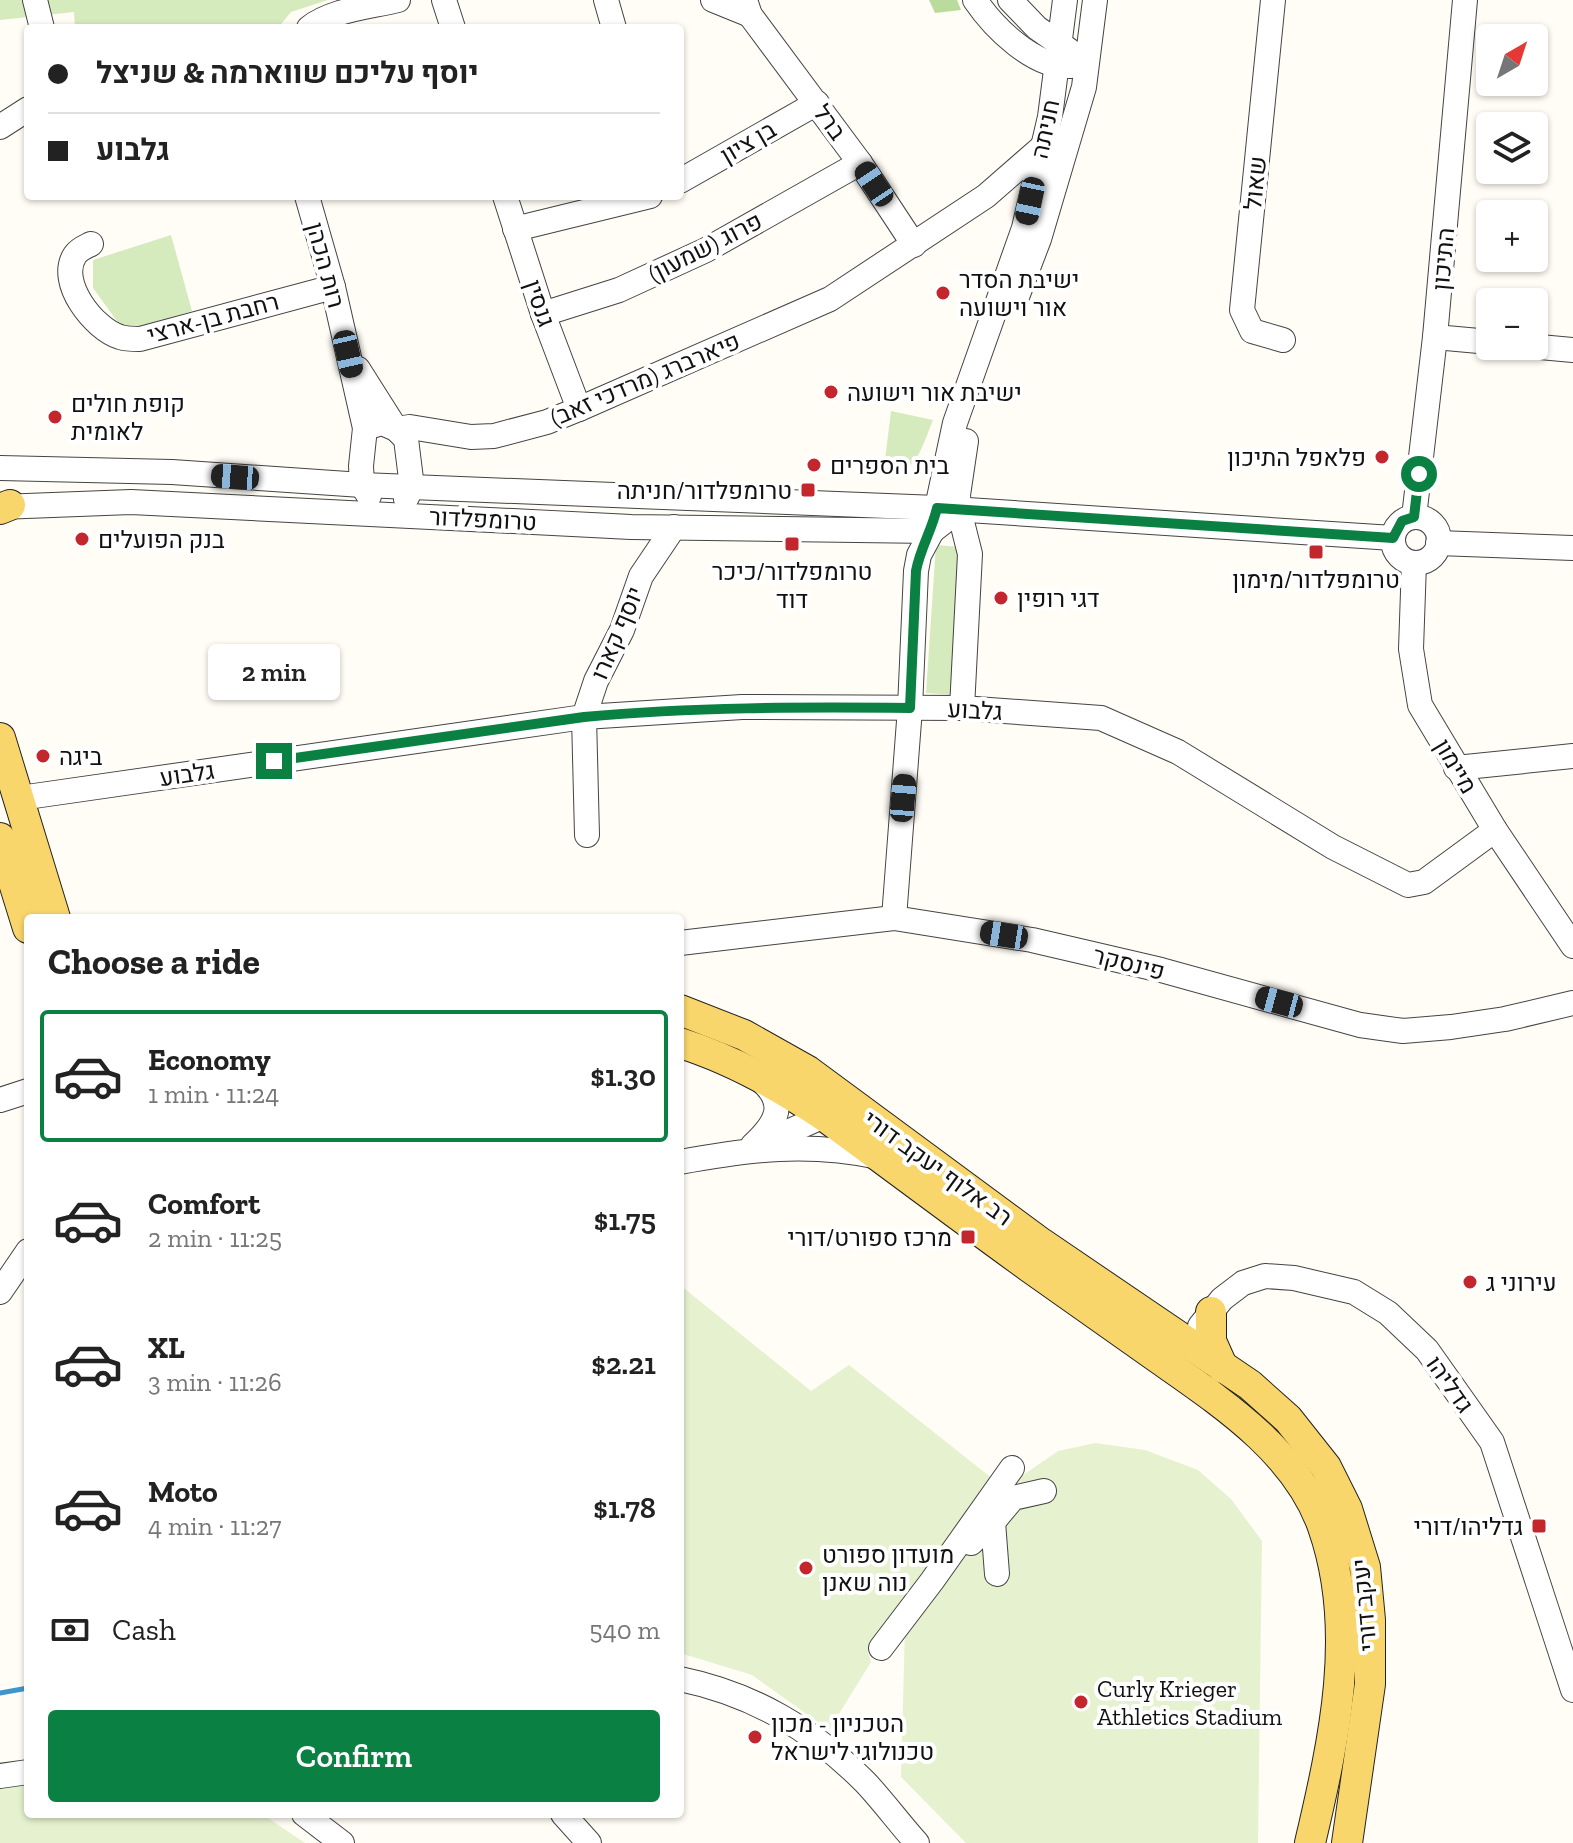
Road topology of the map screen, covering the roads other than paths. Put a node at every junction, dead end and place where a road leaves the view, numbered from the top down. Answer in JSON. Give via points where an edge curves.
{"nodes":[{"id":1,"x":35,"y":0,"type":"edge"},
{"id":2,"x":398,"y":0,"type":"edge"},
{"id":3,"x":444,"y":0,"type":"edge"},
{"id":4,"x":606,"y":0,"type":"edge"},
{"id":5,"x":713,"y":0,"type":"edge"},
{"id":6,"x":975,"y":0,"type":"edge"},
{"id":7,"x":1095,"y":0,"type":"edge"},
{"id":8,"x":1273,"y":0,"type":"edge"},
{"id":9,"x":1465,"y":0,"type":"edge"},
{"id":10,"x":1065,"y":1,"type":"edge"},
{"id":11,"x":1015,"y":6,"type":"edge"},
{"id":12,"x":748,"y":7,"type":"edge"},
{"id":13,"x":41,"y":24,"type":"edge"},
{"id":14,"x":314,"y":24,"type":"edge"},
{"id":15,"x":452,"y":24,"type":"edge"},
{"id":16,"x":613,"y":24,"type":"edge"},
{"id":17,"x":1016,"y":44,"type":"junction"},
{"id":18,"x":1058,"y":55,"type":"junction"},
{"id":19,"x":1088,"y":65,"type":"junction"},
{"id":20,"x":817,"y":103,"type":"junction"},
{"id":21,"x":24,"y":112,"type":"edge"},
{"id":22,"x":1050,"y":117,"type":"junction"},
{"id":23,"x":0,"y":127,"type":"edge"},
{"id":24,"x":1041,"y":148,"type":"junction"},
{"id":25,"x":860,"y":163,"type":"junction"},
{"id":26,"x":684,"y":179,"type":"edge"},
{"id":27,"x":986,"y":196,"type":"junction"},
{"id":28,"x":308,"y":200,"type":"edge"},
{"id":29,"x":506,"y":200,"type":"edge"},
{"id":30,"x":634,"y":200,"type":"edge"},
{"id":31,"x":1024,"y":228,"type":"junction"},
{"id":32,"x":515,"y":229,"type":"junction"},
{"id":33,"x":91,"y":244,"type":"dead end"},
{"id":34,"x":914,"y":245,"type":"junction"},
{"id":35,"x":333,"y":287,"type":"junction"},
{"id":36,"x":543,"y":314,"type":"junction"},
{"id":37,"x":1435,"y":337,"type":"junction"},
{"id":38,"x":1283,"y":340,"type":"dead end"},
{"id":39,"x":1476,"y":341,"type":"edge"},
{"id":40,"x":1548,"y":348,"type":"edge"},
{"id":41,"x":1573,"y":350,"type":"edge"},
{"id":42,"x":348,"y":354,"type":"junction"},
{"id":43,"x":579,"y":409,"type":"junction"},
{"id":44,"x":365,"y":428,"type":"junction"},
{"id":45,"x":396,"y":429,"type":"junction"},
{"id":46,"x":953,"y":465,"type":"junction"},
{"id":47,"x":0,"y":468,"type":"edge"},
{"id":48,"x":362,"y":485,"type":"junction"},
{"id":49,"x":412,"y":487,"type":"junction"},
{"id":50,"x":885,"y":506,"type":"junction"},
{"id":51,"x":3,"y":507,"type":"edge"},
{"id":52,"x":1025,"y":513,"type":"junction"},
{"id":53,"x":386,"y":515,"type":"junction"},
{"id":54,"x":942,"y":516,"type":"junction"},
{"id":55,"x":1414,"y":517,"type":"junction"},
{"id":56,"x":631,"y":527,"type":"junction"},
{"id":57,"x":674,"y":527,"type":"junction"},
{"id":58,"x":880,"y":531,"type":"junction"},
{"id":59,"x":1393,"y":538,"type":"junction"},
{"id":60,"x":1438,"y":543,"type":"junction"},
{"id":61,"x":1573,"y":548,"type":"edge"},
{"id":62,"x":1414,"y":563,"type":"junction"},
{"id":63,"x":916,"y":571,"type":"junction"},
{"id":64,"x":641,"y":576,"type":"junction"},
{"id":65,"x":910,"y":708,"type":"junction"},
{"id":66,"x":962,"y":708,"type":"junction"},
{"id":67,"x":584,"y":717,"type":"junction"},
{"id":68,"x":0,"y":738,"type":"edge"},
{"id":69,"x":1573,"y":756,"type":"edge"},
{"id":70,"x":1456,"y":768,"type":"junction"},
{"id":71,"x":17,"y":793,"type":"junction"},
{"id":72,"x":1495,"y":830,"type":"junction"},
{"id":73,"x":587,"y":835,"type":"dead end"},
{"id":74,"x":0,"y":838,"type":"edge"},
{"id":75,"x":54,"y":914,"type":"edge"},
{"id":76,"x":24,"y":915,"type":"edge"},
{"id":77,"x":894,"y":918,"type":"junction"},
{"id":78,"x":684,"y":943,"type":"edge"},
{"id":79,"x":1573,"y":946,"type":"edge"},
{"id":80,"x":1573,"y":1003,"type":"edge"},
{"id":81,"x":684,"y":1012,"type":"edge"},
{"id":82,"x":684,"y":1045,"type":"edge"},
{"id":83,"x":752,"y":1072,"type":"junction"},
{"id":84,"x":24,"y":1092,"type":"edge"},
{"id":85,"x":0,"y":1100,"type":"edge"},
{"id":86,"x":823,"y":1115,"type":"junction"},
{"id":87,"x":868,"y":1116,"type":"junction"},
{"id":88,"x":748,"y":1149,"type":"junction"},
{"id":89,"x":881,"y":1158,"type":"junction"},
{"id":90,"x":684,"y":1161,"type":"edge"},
{"id":91,"x":24,"y":1257,"type":"edge"},
{"id":92,"x":0,"y":1292,"type":"edge"},
{"id":93,"x":1208,"y":1315,"type":"junction"},
{"id":94,"x":1159,"y":1325,"type":"junction"},
{"id":95,"x":1179,"y":1355,"type":"junction"},
{"id":96,"x":1223,"y":1368,"type":"junction"},
{"id":97,"x":1012,"y":1468,"type":"dead end"},
{"id":98,"x":1044,"y":1491,"type":"dead end"},
{"id":99,"x":993,"y":1522,"type":"junction"},
{"id":100,"x":997,"y":1574,"type":"dead end"},
{"id":101,"x":932,"y":1581,"type":"junction"},
{"id":102,"x":881,"y":1648,"type":"dead end"},
{"id":103,"x":684,"y":1680,"type":"edge"},
{"id":104,"x":1573,"y":1690,"type":"edge"},
{"id":105,"x":24,"y":1773,"type":"edge"},
{"id":106,"x":0,"y":1776,"type":"edge"},
{"id":107,"x":309,"y":1818,"type":"edge"},
{"id":108,"x":567,"y":1818,"type":"edge"},
{"id":109,"x":342,"y":1843,"type":"edge"},
{"id":110,"x":589,"y":1843,"type":"edge"},
{"id":111,"x":917,"y":1843,"type":"edge"},
{"id":112,"x":1310,"y":1843,"type":"edge"},
{"id":113,"x":1347,"y":1843,"type":"edge"}],
"edges":[{"from":1,"to":13,"type":"street"},
{"from":2,"to":14,"type":"street"},
{"from":3,"to":15,"type":"street"},
{"from":4,"to":16,"type":"street"},
{"from":5,"to":12,"type":"street"},
{"from":6,"to":17,"type":"street"},
{"from":7,"to":19,"type":"street","name":"חניתה"},
{"from":8,"to":38,"type":"street","name":"שאול","via":[[1242,310],[1252,331]]},
{"from":9,"to":37,"type":"street","name":"התיכון"},
{"from":10,"to":11,"type":"street","via":[[1046,17],[1031,17]]},
{"from":10,"to":18,"type":"street","name":"חניתה"},
{"from":11,"to":18,"type":"street","via":[[1049,37]]},
{"from":12,"to":20,"type":"street","name":"ברל"},
{"from":17,"to":18,"type":"street"},
{"from":17,"to":22,"type":"street","via":[[1037,76]]},
{"from":18,"to":19,"type":"street"},
{"from":18,"to":22,"type":"street","name":"חניתה"},
{"from":19,"to":46,"type":"street","name":"חניתה","via":[[1039,239]]},
{"from":20,"to":25,"type":"street","name":"ברל"},
{"from":20,"to":26,"type":"street","name":"בן ציון"},
{"from":21,"to":23,"type":"street"},
{"from":22,"to":24,"type":"street","name":"חניתה"},
{"from":24,"to":27,"type":"street","name":"פיארברג (מרדכי זאב)"},
{"from":24,"to":31,"type":"street","name":"חניתה"},
{"from":25,"to":34,"type":"street","name":"ברל"},
{"from":25,"to":36,"type":"street","name":"פרוג (שמעון)","via":[[706,250],[619,290]]},
{"from":27,"to":31,"type":"street","via":[[1012,204]]},
{"from":27,"to":34,"type":"street","name":"פיארברג (מרדכי זאב)"},
{"from":28,"to":35,"type":"street","name":"רות הכהן"},
{"from":29,"to":32,"type":"street","name":"גנסין"},
{"from":30,"to":32,"type":"street"},
{"from":31,"to":46,"type":"street","name":"חניתה","via":[[955,423]]},
{"from":32,"to":36,"type":"street","name":"גנסין"},
{"from":33,"to":35,"type":"street","name":"רחבת בן-ארצי","via":[[73,257],[75,293],[86,312],[122,338],[140,339]]},
{"from":34,"to":43,"type":"street","name":"פיארברג (מרדכי זאב)","via":[[830,299]]},
{"from":35,"to":42,"type":"street","name":"רות הכהן"},
{"from":36,"to":43,"type":"street","name":"גנסין"},
{"from":37,"to":39,"type":"street"},
{"from":37,"to":55,"type":"street","name":"התיכון"},
{"from":40,"to":41,"type":"street"},
{"from":42,"to":44,"type":"street","name":"רות הכהן"},
{"from":42,"to":45,"type":"street"},
{"from":43,"to":45,"type":"street","name":"פיארברג (מרדכי זאב)","via":[[494,436]]},
{"from":44,"to":45,"type":"street","name":"פיארברג (מרדכי זאב)","via":[[382,423]]},
{"from":44,"to":48,"type":"street"},
{"from":45,"to":49,"type":"street","via":[[406,439]]},
{"from":46,"to":50,"type":"street","via":[[917,495]]},
{"from":46,"to":52,"type":"street","via":[[982,501]]},
{"from":46,"to":54,"type":"street","name":"חניתה"},
{"from":47,"to":48,"type":"street","name":"טרומפלדור","via":[[172,472]]},
{"from":48,"to":49,"type":"street","name":"טרומפלדור"},
{"from":48,"to":53,"type":"street"},
{"from":49,"to":50,"type":"street","name":"טרומפלדור"},
{"from":49,"to":53,"type":"street","via":[[402,505]]},
{"from":50,"to":54,"type":"street","name":"טרומפלדור"},
{"from":51,"to":53,"type":"street","name":"טרומפלדור","via":[[131,502]]},
{"from":52,"to":54,"type":"street","name":"טרומפלדור"},
{"from":52,"to":59,"type":"street","name":"טרומפלדור"},
{"from":53,"to":56,"type":"street","name":"טרומפלדור"},
{"from":54,"to":58,"type":"street","name":"טרומפלדור"},
{"from":54,"to":63,"type":"street","via":[[919,555]]},
{"from":54,"to":66,"type":"street","via":[[970,554]]},
{"from":55,"to":59,"type":"street","via":[[1402,521]]},
{"from":55,"to":60,"type":"street","via":[[1432,524]]},
{"from":56,"to":57,"type":"street","name":"טרומפלדור"},
{"from":56,"to":64,"type":"street","name":"יוסף קארו"},
{"from":57,"to":58,"type":"street","name":"טרומפלדור"},
{"from":57,"to":64,"type":"street"},
{"from":58,"to":63,"type":"street"},
{"from":59,"to":62,"type":"street","via":[[1398,555]]},
{"from":60,"to":61,"type":"street"},
{"from":60,"to":62,"type":"street","via":[[1430,558]]},
{"from":62,"to":70,"type":"street","name":"מיימון","via":[[1411,649],[1420,705]]},
{"from":63,"to":65,"type":"street"},
{"from":64,"to":67,"type":"street","name":"יוסף קארו"},
{"from":65,"to":66,"type":"street","name":"גלבוע"},
{"from":65,"to":67,"type":"street","name":"גלבוע","via":[[742,707]]},
{"from":65,"to":77,"type":"street"},
{"from":66,"to":72,"type":"street","name":"גלבוע","via":[[1101,718],[1178,752],[1333,847],[1408,885],[1424,882]]},
{"from":67,"to":71,"type":"street","name":"גלבוע","via":[[27,797]]},
{"from":67,"to":73,"type":"street","name":"יוסף קארו"},
{"from":68,"to":71,"type":"main road"},
{"from":69,"to":70,"type":"street"},
{"from":70,"to":72,"type":"street","name":"מיימון"},
{"from":71,"to":75,"type":"main road"},
{"from":72,"to":79,"type":"street","name":"מיימון"},
{"from":74,"to":76,"type":"main road"},
{"from":77,"to":78,"type":"street","name":"פינסקר"},
{"from":77,"to":80,"type":"street","name":"פינסקר","via":[[1032,940],[1360,1025],[1403,1031],[1505,1019]]},
{"from":81,"to":87,"type":"main road","name":"רב אלוף יעקב דורי","via":[[784,1056]]},
{"from":82,"to":83,"type":"main road","name":"רב אלוף יעקב דורי"},
{"from":83,"to":86,"type":"main road","name":"רב אלוף יעקב דורי"},
{"from":83,"to":88,"type":"street","via":[[772,1089],[776,1110],[773,1123]]},
{"from":84,"to":85,"type":"street"},
{"from":86,"to":87,"type":"street","via":[[844,1110]]},
{"from":86,"to":88,"type":"street"},
{"from":86,"to":89,"type":"main road","name":"רב אלוף יעקב דורי"},
{"from":87,"to":94,"type":"main road","name":"רב אלוף יעקב דורי"},
{"from":88,"to":89,"type":"street","via":[[823,1149]]},
{"from":88,"to":90,"type":"street"},
{"from":89,"to":95,"type":"main road","name":"רב אלוף יעקב דורי"},
{"from":91,"to":92,"type":"street"},
{"from":93,"to":94,"type":"main road","via":[[1186,1328]]},
{"from":93,"to":95,"type":"street","name":"גדליהו"},
{"from":93,"to":96,"type":"main road","via":[[1211,1341]]},
{"from":93,"to":104,"type":"street","name":"גדליהו","via":[[1232,1289],[1255,1278],[1317,1282],[1354,1292],[1388,1313],[1427,1350],[1492,1442]]},
{"from":94,"to":95,"type":"main road","name":"רב אלוף יעקב דורי"},
{"from":95,"to":96,"type":"main road","name":"רב אלוף יעקב דורי"},
{"from":95,"to":112,"type":"main road","name":"רב אלוף יעקב דורי","via":[[1220,1403],[1285,1462],[1307,1492],[1332,1559],[1340,1608],[1341,1677]]},
{"from":96,"to":113,"type":"main road","name":"יעקב דורי","via":[[1288,1419],[1326,1467],[1347,1509],[1365,1567],[1370,1684]]},
{"from":97,"to":101,"type":"street"},
{"from":98,"to":99,"type":"street","via":[[1013,1498]]},
{"from":99,"to":100,"type":"street"},
{"from":99,"to":101,"type":"street"},
{"from":101,"to":102,"type":"street"},
{"from":103,"to":111,"type":"street","via":[[754,1701],[802,1730],[866,1783]]},
{"from":105,"to":106,"type":"street"},
{"from":107,"to":109,"type":"street"},
{"from":108,"to":110,"type":"street"}]}
